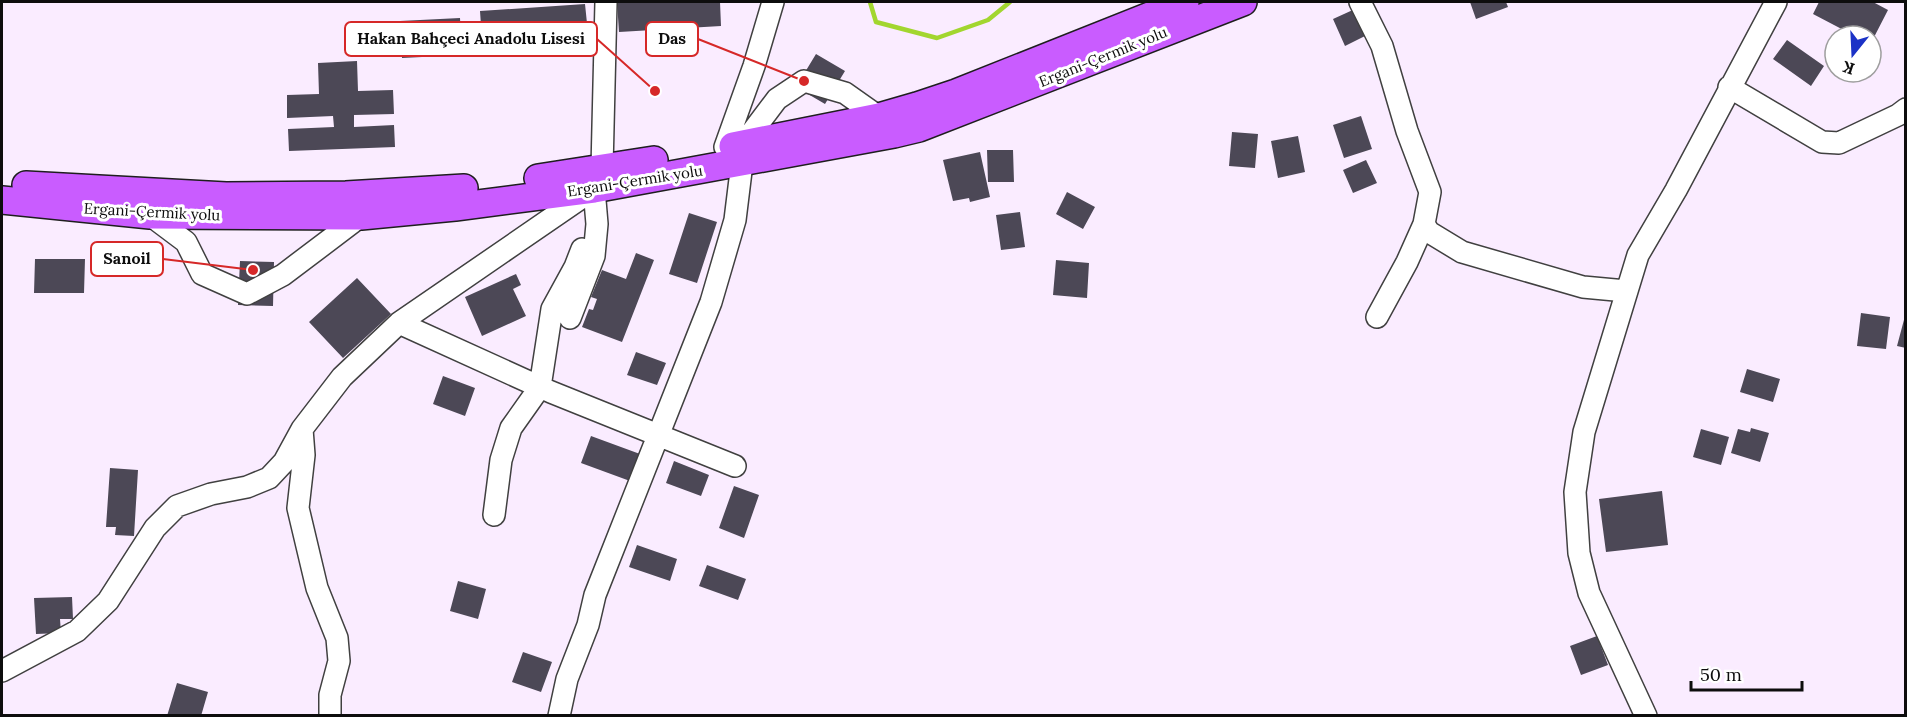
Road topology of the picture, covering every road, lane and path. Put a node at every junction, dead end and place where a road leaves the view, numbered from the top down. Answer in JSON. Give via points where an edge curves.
{"nodes":[{"id":1,"x":606,"y":2,"type":"edge"},
{"id":2,"x":773,"y":2,"type":"edge"},
{"id":3,"x":1185,"y":2,"type":"edge"},
{"id":4,"x":1243,"y":2,"type":"edge"},
{"id":5,"x":1360,"y":2,"type":"edge"},
{"id":6,"x":1771,"y":3,"type":"edge"},
{"id":7,"x":1729,"y":87,"type":"junction"},
{"id":8,"x":1905,"y":109,"type":"edge"},
{"id":9,"x":879,"y":117,"type":"junction"},
{"id":10,"x":737,"y":151,"type":"junction"},
{"id":11,"x":598,"y":178,"type":"junction"},
{"id":12,"x":2,"y":184,"type":"edge"},
{"id":13,"x":2,"y":200,"type":"edge"},
{"id":14,"x":150,"y":215,"type":"junction"},
{"id":15,"x":361,"y":216,"type":"junction"},
{"id":16,"x":597,"y":224,"type":"junction"},
{"id":17,"x":1424,"y":224,"type":"junction"},
{"id":18,"x":1626,"y":291,"type":"junction"},
{"id":19,"x":1377,"y":317,"type":"dead end"},
{"id":20,"x":570,"y":318,"type":"dead end"},
{"id":21,"x":399,"y":323,"type":"junction"},
{"id":22,"x":540,"y":387,"type":"junction"},
{"id":23,"x":302,"y":429,"type":"junction"},
{"id":24,"x":658,"y":434,"type":"junction"},
{"id":25,"x":735,"y":466,"type":"dead end"},
{"id":26,"x":494,"y":515,"type":"dead end"},
{"id":27,"x":2,"y":671,"type":"edge"},
{"id":28,"x":330,"y":716,"type":"edge"},
{"id":29,"x":559,"y":716,"type":"edge"},
{"id":30,"x":1646,"y":716,"type":"edge"}],
"edges":[{"from":1,"to":11,"type":"street"},
{"from":2,"to":10,"type":"street","via":[[754,66]]},
{"from":3,"to":9,"type":"main road","name":"Ergani-Çermik yolu","via":[[956,93]]},
{"from":4,"to":10,"type":"main road","name":"Ergani-Çermik yolu","via":[[919,128]]},
{"from":5,"to":17,"type":"street","via":[[1382,46],[1430,192]]},
{"from":6,"to":7,"type":"street"},
{"from":7,"to":8,"type":"street","via":[[1822,142],[1839,143]]},
{"from":7,"to":18,"type":"street","via":[[1638,255]]},
{"from":9,"to":10,"type":"main road","name":"Ergani-Çermik yolu"},
{"from":9,"to":10,"type":"street","via":[[845,93],[804,81],[777,99]]},
{"from":10,"to":11,"type":"main road","name":"Ergani-Çermik yolu"},
{"from":10,"to":24,"type":"street","via":[[735,220],[711,302]]},
{"from":11,"to":12,"type":"main road","name":"Ergani-Çermik yolu","via":[[346,195],[226,196]]},
{"from":11,"to":15,"type":"main road","name":"Ergani-Çermik yolu","via":[[456,207]]},
{"from":11,"to":16,"type":"street"},
{"from":11,"to":21,"type":"street"},
{"from":13,"to":14,"type":"main road","name":"Ergani-Çermik yolu"},
{"from":14,"to":15,"type":"main road","name":"Ergani-Çermik yolu"},
{"from":14,"to":15,"type":"street","via":[[186,242],[202,274],[247,294],[283,275]]},
{"from":16,"to":20,"type":"street","via":[[594,256]]},
{"from":16,"to":22,"type":"street","via":[[589,229],[575,267],[552,309]]},
{"from":17,"to":18,"type":"street","via":[[1429,232],[1462,252],[1582,288]]},
{"from":17,"to":19,"type":"street"},
{"from":18,"to":30,"type":"street","via":[[1584,432],[1575,492],[1579,553],[1589,593]]},
{"from":21,"to":22,"type":"street"},
{"from":21,"to":23,"type":"street","via":[[342,376]]},
{"from":22,"to":24,"type":"street"},
{"from":22,"to":26,"type":"street","via":[[511,428],[501,460]]},
{"from":23,"to":27,"type":"street","via":[[284,462],[269,478],[177,506],[154,528],[108,601],[77,631]]},
{"from":23,"to":28,"type":"street","via":[[304,455],[298,508],[317,588],[337,638],[339,661],[330,695]]},
{"from":24,"to":25,"type":"street"},
{"from":24,"to":29,"type":"street","via":[[595,595]]}]}
